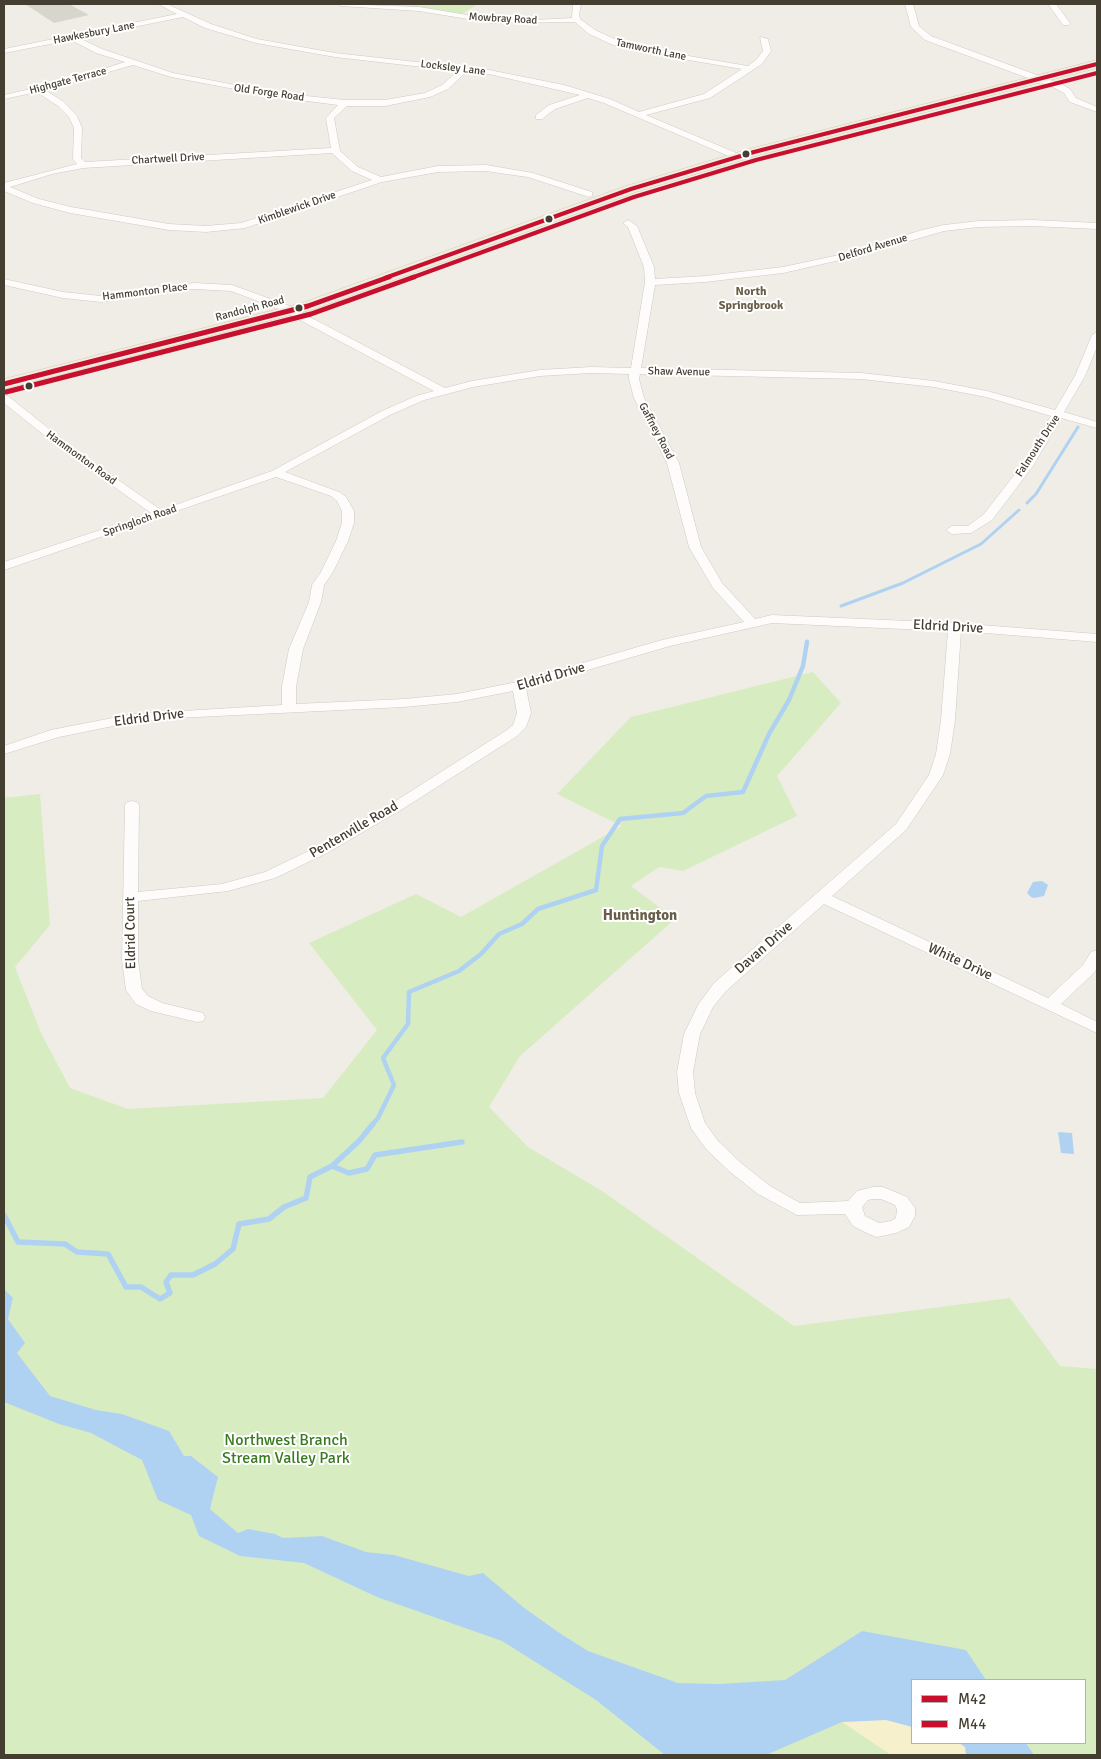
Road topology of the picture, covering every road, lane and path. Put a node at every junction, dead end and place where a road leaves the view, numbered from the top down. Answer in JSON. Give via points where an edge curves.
{"nodes":[{"id":1,"x":162,"y":4,"type":"edge"},
{"id":2,"x":341,"y":4,"type":"edge"},
{"id":3,"x":577,"y":4,"type":"edge"},
{"id":4,"x":909,"y":4,"type":"edge"},
{"id":5,"x":1052,"y":4,"type":"edge"},
{"id":6,"x":183,"y":15,"type":"junction"},
{"id":7,"x":577,"y":20,"type":"junction"},
{"id":8,"x":1066,"y":23,"type":"dead end"},
{"id":9,"x":71,"y":38,"type":"junction"},
{"id":10,"x":763,"y":39,"type":"dead end"},
{"id":11,"x":4,"y":50,"type":"edge"},
{"id":12,"x":1097,"y":55,"type":"edge"},
{"id":13,"x":132,"y":63,"type":"junction"},
{"id":14,"x":1097,"y":64,"type":"edge"},
{"id":15,"x":748,"y":68,"type":"junction"},
{"id":16,"x":465,"y":70,"type":"junction"},
{"id":17,"x":1032,"y":75,"type":"junction"},
{"id":18,"x":39,"y":90,"type":"junction"},
{"id":19,"x":589,"y":95,"type":"junction"},
{"id":20,"x":4,"y":97,"type":"edge"},
{"id":21,"x":345,"y":103,"type":"junction"},
{"id":22,"x":1097,"y":110,"type":"edge"},
{"id":23,"x":640,"y":114,"type":"junction"},
{"id":24,"x":539,"y":117,"type":"dead end"},
{"id":25,"x":335,"y":150,"type":"junction"},
{"id":26,"x":730,"y":154,"type":"junction"},
{"id":27,"x":83,"y":165,"type":"junction"},
{"id":28,"x":380,"y":180,"type":"junction"},
{"id":29,"x":4,"y":187,"type":"edge"},
{"id":30,"x":588,"y":194,"type":"junction"},
{"id":31,"x":628,"y":223,"type":"dead end"},
{"id":32,"x":1097,"y":226,"type":"edge"},
{"id":33,"x":4,"y":282,"type":"edge"},
{"id":34,"x":650,"y":282,"type":"junction"},
{"id":35,"x":272,"y":303,"type":"junction"},
{"id":36,"x":289,"y":310,"type":"junction"},
{"id":37,"x":1097,"y":335,"type":"edge"},
{"id":38,"x":636,"y":371,"type":"junction"},
{"id":39,"x":4,"y":373,"type":"edge"},
{"id":40,"x":4,"y":384,"type":"edge"},
{"id":41,"x":443,"y":391,"type":"junction"},
{"id":42,"x":4,"y":398,"type":"edge"},
{"id":43,"x":1060,"y":413,"type":"junction"},
{"id":44,"x":1097,"y":425,"type":"edge"},
{"id":45,"x":276,"y":473,"type":"junction"},
{"id":46,"x":160,"y":514,"type":"junction"},
{"id":47,"x":952,"y":530,"type":"dead end"},
{"id":48,"x":4,"y":566,"type":"edge"},
{"id":49,"x":752,"y":623,"type":"junction"},
{"id":50,"x":955,"y":626,"type":"junction"},
{"id":51,"x":1097,"y":638,"type":"edge"},
{"id":52,"x":519,"y":686,"type":"junction"},
{"id":53,"x":289,"y":709,"type":"junction"},
{"id":54,"x":4,"y":750,"type":"edge"},
{"id":55,"x":132,"y":805,"type":"dead end"},
{"id":56,"x":131,"y":897,"type":"junction"},
{"id":57,"x":822,"y":897,"type":"junction"},
{"id":58,"x":1097,"y":955,"type":"edge"},
{"id":59,"x":1051,"y":1005,"type":"junction"},
{"id":60,"x":197,"y":1017,"type":"dead end"},
{"id":61,"x":1097,"y":1028,"type":"edge"},
{"id":62,"x":853,"y":1207,"type":"dead end"}],
"edges":[{"from":1,"to":6,"type":"street","name":"Locksley Lane"},
{"from":2,"to":7,"type":"street","name":"Mowbray Road","via":[[419,9],[492,21]]},
{"from":3,"to":7,"type":"street"},
{"from":4,"to":17,"type":"street","via":[[915,27],[928,38]]},
{"from":5,"to":8,"type":"street"},
{"from":6,"to":9,"type":"street","name":"Hawkesbury Lane"},
{"from":6,"to":16,"type":"street","name":"Locksley Lane","via":[[235,35],[303,50]]},
{"from":7,"to":15,"type":"street","name":"Tamworth Lane","via":[[592,32],[616,43]]},
{"from":9,"to":11,"type":"street","name":"Hawkesbury Lane"},
{"from":9,"to":13,"type":"street","name":"Old Forge Road"},
{"from":10,"to":15,"type":"street","via":[[767,51],[764,57]]},
{"from":12,"to":17,"type":"main road","name":"Randolph Road"},
{"from":13,"to":18,"type":"street","name":"Highgate Terrace"},
{"from":13,"to":21,"type":"street","name":"Old Forge Road","via":[[218,86]]},
{"from":14,"to":17,"type":"main road","name":"Randolph Road"},
{"from":15,"to":23,"type":"street","via":[[707,96]]},
{"from":16,"to":19,"type":"street","name":"Locksley Lane","via":[[541,82]]},
{"from":16,"to":21,"type":"street","name":"Old Forge Road","via":[[445,87],[427,95],[385,103]]},
{"from":17,"to":22,"type":"street","via":[[1067,90],[1073,100]]},
{"from":17,"to":26,"type":"main road","name":"Randolph Road"},
{"from":18,"to":20,"type":"street","name":"Highgate Terrace"},
{"from":18,"to":27,"type":"street","via":[[73,116],[78,128],[77,159]]},
{"from":19,"to":23,"type":"street","name":"Locksley Lane"},
{"from":19,"to":24,"type":"street","via":[[552,107]]},
{"from":21,"to":25,"type":"street","via":[[330,118]]},
{"from":23,"to":26,"type":"street","name":"Locksley Lane"},
{"from":25,"to":27,"type":"street","name":"Chartwell Drive"},
{"from":25,"to":28,"type":"street","via":[[350,165]]},
{"from":26,"to":30,"type":"main road","name":"Randolph Road"},
{"from":26,"to":36,"type":"main road","name":"Randolph Road","via":[[395,276]]},
{"from":27,"to":29,"type":"street","name":"Chartwell Drive"},
{"from":28,"to":29,"type":"street","name":"Kimblewick Drive","via":[[242,226],[206,229],[169,227],[70,210],[36,202]]},
{"from":28,"to":30,"type":"street","name":"Kimblewick Drive","via":[[438,169],[486,168],[530,175]]},
{"from":30,"to":35,"type":"main road","name":"Randolph Road","via":[[379,271]]},
{"from":31,"to":34,"type":"street","name":"Gaffney Road","via":[[649,267]]},
{"from":32,"to":34,"type":"street","name":"Delford Avenue","via":[[1032,223],[944,228],[856,254],[783,270]]},
{"from":33,"to":35,"type":"street","name":"Hammonton Place","via":[[54,294],[91,298],[195,286],[232,288]]},
{"from":34,"to":38,"type":"street","name":"Gaffney Road"},
{"from":35,"to":36,"type":"street","name":"Hammonton Place"},
{"from":35,"to":39,"type":"main road","name":"Randolph Road"},
{"from":36,"to":40,"type":"main road","name":"Randolph Road"},
{"from":36,"to":41,"type":"street","name":"Hammonton Place"},
{"from":37,"to":43,"type":"street","name":"Falmouth Drive"},
{"from":38,"to":41,"type":"street","name":"Shaw Avenue","via":[[540,373]]},
{"from":38,"to":43,"type":"street","name":"Shaw Avenue","via":[[861,376],[987,394]]},
{"from":38,"to":49,"type":"street","name":"Gaffney Road","via":[[634,379],[639,398],[672,463],[695,547],[717,585]]},
{"from":41,"to":45,"type":"street","name":"Shaw Avenue","via":[[386,413]]},
{"from":42,"to":46,"type":"street","name":"Hammonton Road","via":[[69,450]]},
{"from":43,"to":44,"type":"street","name":"Shaw Avenue"},
{"from":43,"to":47,"type":"street","name":"Falmouth Drive","via":[[1027,466],[988,517],[971,529]]},
{"from":45,"to":46,"type":"street","name":"Springloch Road"},
{"from":45,"to":53,"type":"street","via":[[335,494],[342,499],[348,511],[342,541],[318,585],[315,602],[296,649],[289,687]]},
{"from":46,"to":48,"type":"street","name":"Springloch Road"},
{"from":49,"to":50,"type":"street","name":"Eldrid Drive","via":[[772,619]]},
{"from":49,"to":52,"type":"street","name":"Eldrid Drive","via":[[667,643]]},
{"from":50,"to":51,"type":"street","name":"Eldrid Drive"},
{"from":50,"to":57,"type":"street","name":"Davan Drive","via":[[948,720],[936,775],[901,827]]},
{"from":52,"to":53,"type":"street","name":"Eldrid Drive","via":[[404,704]]},
{"from":52,"to":56,"type":"street","name":"Pentenville Road","via":[[524,713],[519,727],[512,733],[322,850],[270,875],[222,888]]},
{"from":53,"to":54,"type":"street","name":"Eldrid Drive","via":[[134,718],[56,733]]},
{"from":55,"to":56,"type":"street","name":"Eldrid Court"},
{"from":56,"to":60,"type":"street","name":"Eldrid Court","via":[[130,960],[134,990],[142,1000],[157,1007]]},
{"from":57,"to":59,"type":"street","name":"White Drive"},
{"from":57,"to":62,"type":"street","name":"Davan Drive","via":[[720,986],[706,1005],[692,1034],[685,1072],[687,1093],[697,1124],[712,1145],[764,1190],[797,1209]]},
{"from":58,"to":59,"type":"street","via":[[1089,968]]},
{"from":59,"to":61,"type":"street","name":"White Drive"}]}
